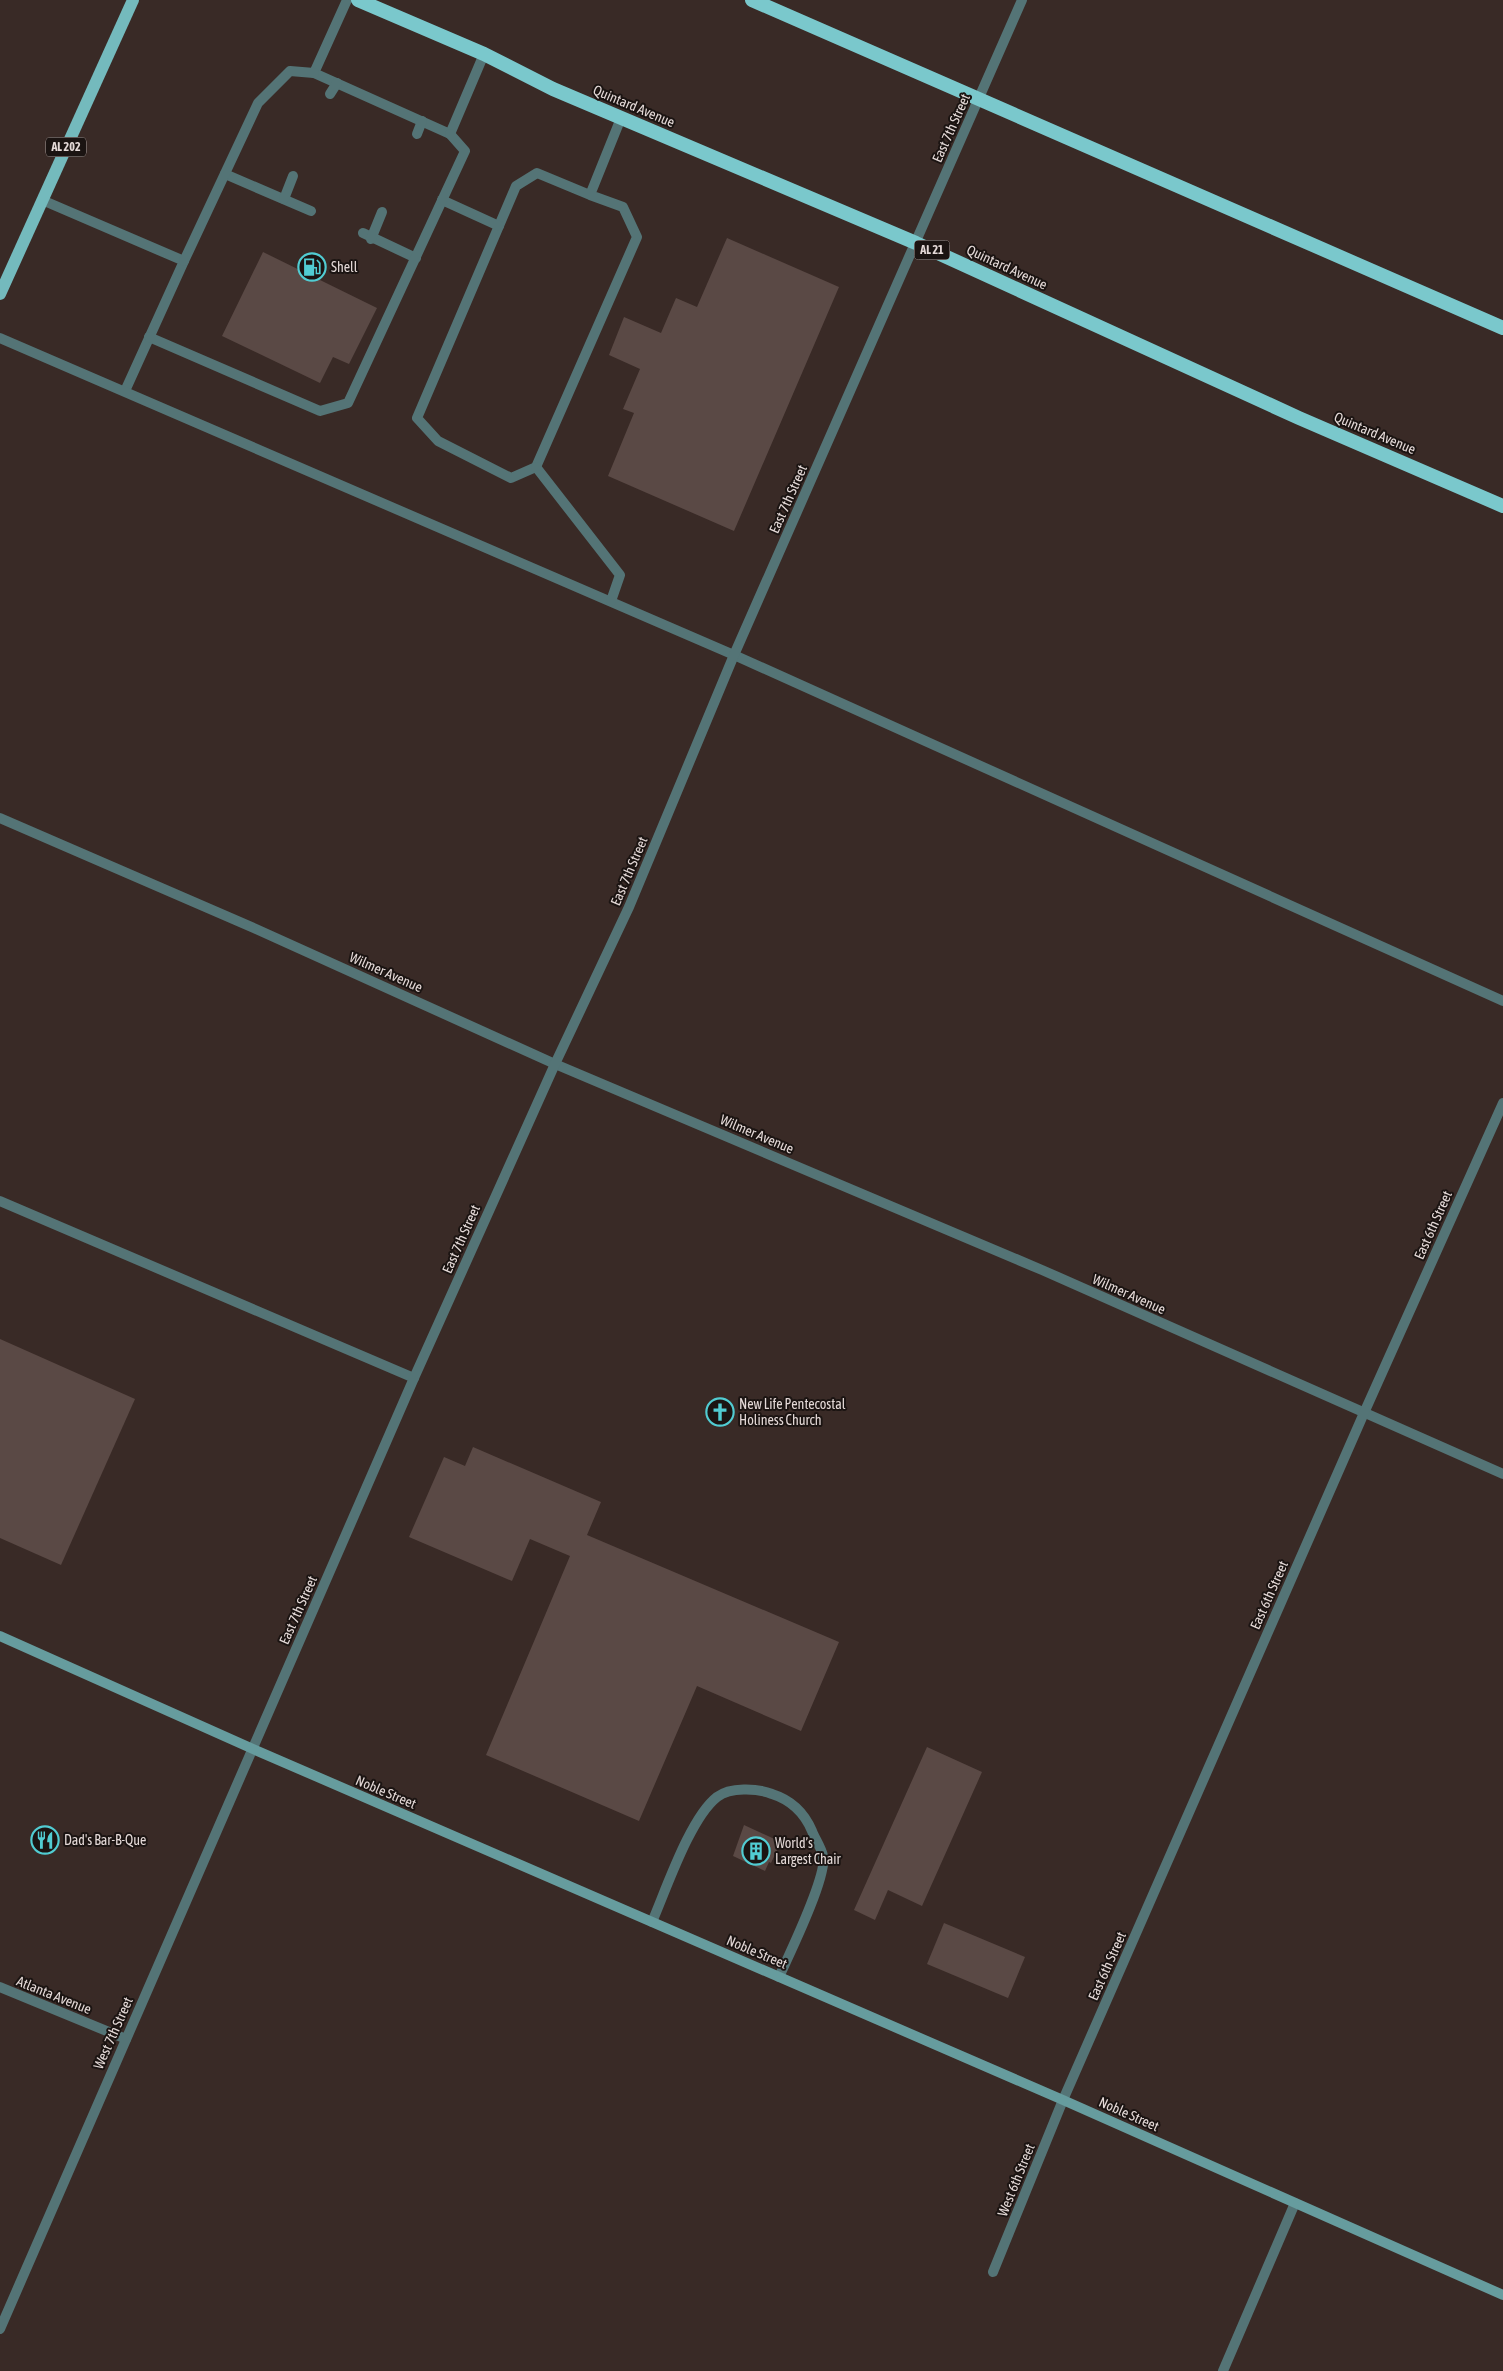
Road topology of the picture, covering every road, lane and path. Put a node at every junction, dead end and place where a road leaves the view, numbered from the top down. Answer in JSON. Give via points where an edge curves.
{"nodes":[{"id":1,"x":133,"y":0,"type":"edge"},
{"id":2,"x":347,"y":0,"type":"edge"},
{"id":3,"x":358,"y":0,"type":"edge"},
{"id":4,"x":752,"y":0,"type":"edge"},
{"id":5,"x":1022,"y":0,"type":"edge"},
{"id":6,"x":484,"y":54,"type":"junction"},
{"id":7,"x":314,"y":72,"type":"junction"},
{"id":8,"x":337,"y":83,"type":"junction"},
{"id":9,"x":330,"y":94,"type":"dead end"},
{"id":10,"x":980,"y":98,"type":"junction"},
{"id":11,"x":621,"y":118,"type":"junction"},
{"id":12,"x":422,"y":121,"type":"junction"},
{"id":13,"x":417,"y":134,"type":"dead end"},
{"id":14,"x":450,"y":134,"type":"junction"},
{"id":15,"x":225,"y":174,"type":"junction"},
{"id":16,"x":293,"y":176,"type":"dead end"},
{"id":17,"x":590,"y":195,"type":"junction"},
{"id":18,"x":284,"y":199,"type":"junction"},
{"id":19,"x":42,"y":200,"type":"junction"},
{"id":20,"x":442,"y":200,"type":"junction"},
{"id":21,"x":311,"y":211,"type":"dead end"},
{"id":22,"x":382,"y":212,"type":"dead end"},
{"id":23,"x":499,"y":226,"type":"junction"},
{"id":24,"x":916,"y":243,"type":"junction"},
{"id":25,"x":416,"y":258,"type":"junction"},
{"id":26,"x":184,"y":261,"type":"junction"},
{"id":27,"x":0,"y":294,"type":"edge"},
{"id":28,"x":1503,"y":328,"type":"edge"},
{"id":29,"x":149,"y":337,"type":"junction"},
{"id":30,"x":0,"y":338,"type":"edge"},
{"id":31,"x":125,"y":392,"type":"junction"},
{"id":32,"x":536,"y":467,"type":"junction"},
{"id":33,"x":1503,"y":506,"type":"edge"},
{"id":34,"x":611,"y":601,"type":"junction"},
{"id":35,"x":734,"y":655,"type":"junction"},
{"id":36,"x":0,"y":818,"type":"edge"},
{"id":37,"x":1503,"y":1000,"type":"edge"},
{"id":38,"x":555,"y":1064,"type":"junction"},
{"id":39,"x":1503,"y":1103,"type":"edge"},
{"id":40,"x":0,"y":1201,"type":"edge"},
{"id":41,"x":414,"y":1378,"type":"junction"},
{"id":42,"x":1364,"y":1413,"type":"junction"},
{"id":43,"x":1503,"y":1474,"type":"edge"},
{"id":44,"x":0,"y":1636,"type":"edge"},
{"id":45,"x":253,"y":1749,"type":"junction"},
{"id":46,"x":652,"y":1922,"type":"junction"},
{"id":47,"x":779,"y":1977,"type":"junction"},
{"id":48,"x":0,"y":1987,"type":"edge"},
{"id":49,"x":126,"y":2039,"type":"junction"},
{"id":50,"x":1063,"y":2100,"type":"junction"},
{"id":51,"x":1295,"y":2202,"type":"junction"},
{"id":52,"x":993,"y":2272,"type":"dead end"},
{"id":53,"x":1503,"y":2295,"type":"edge"},
{"id":54,"x":0,"y":2329,"type":"edge"},
{"id":55,"x":1223,"y":2371,"type":"edge"}],
"edges":[{"from":1,"to":19,"type":"main road","number":"AL 202"},
{"from":2,"to":7,"type":"street"},
{"from":3,"to":6,"type":"highway","name":"Quintard Avenue","number":"AL 21"},
{"from":4,"to":10,"type":"highway"},
{"from":5,"to":10,"type":"street","name":"East 7th Street"},
{"from":6,"to":11,"type":"highway","name":"Quintard Avenue","number":"AL 21","via":[[553,89]]},
{"from":6,"to":14,"type":"street"},
{"from":7,"to":8,"type":"street"},
{"from":7,"to":15,"type":"street","via":[[290,71],[258,103]]},
{"from":8,"to":9,"type":"street"},
{"from":8,"to":12,"type":"street"},
{"from":10,"to":24,"type":"street","name":"East 7th Street"},
{"from":10,"to":28,"type":"highway"},
{"from":11,"to":17,"type":"street"},
{"from":11,"to":24,"type":"highway","name":"Quintard Avenue","number":"AL 21"},
{"from":12,"to":13,"type":"street"},
{"from":12,"to":14,"type":"street"},
{"from":14,"to":20,"type":"street","via":[[465,151]]},
{"from":15,"to":18,"type":"street"},
{"from":15,"to":26,"type":"street"},
{"from":16,"to":18,"type":"street"},
{"from":17,"to":23,"type":"street","via":[[537,174],[516,186]]},
{"from":17,"to":32,"type":"street","via":[[623,207],[637,237]]},
{"from":18,"to":21,"type":"street"},
{"from":19,"to":26,"type":"street"},
{"from":19,"to":27,"type":"main road","number":"AL 202"},
{"from":20,"to":23,"type":"street"},
{"from":20,"to":25,"type":"street"},
{"from":22,"to":25,"type":"street","via":[[367,236]]},
{"from":23,"to":32,"type":"street","via":[[417,418],[438,441],[511,478]]},
{"from":24,"to":33,"type":"highway","name":"Quintard Avenue","number":"AL 21","via":[[1299,418]]},
{"from":24,"to":35,"type":"street","name":"East 7th Street"},
{"from":25,"to":29,"type":"street","via":[[348,403],[320,411]]},
{"from":26,"to":29,"type":"street"},
{"from":29,"to":31,"type":"street"},
{"from":30,"to":31,"type":"street"},
{"from":31,"to":34,"type":"street"},
{"from":32,"to":34,"type":"street","via":[[620,575]]},
{"from":34,"to":35,"type":"street"},
{"from":35,"to":37,"type":"street"},
{"from":35,"to":38,"type":"street","name":"East 7th Street","via":[[630,907]]},
{"from":36,"to":38,"type":"street","name":"Wilmer Avenue"},
{"from":38,"to":41,"type":"street","name":"East 7th Street"},
{"from":38,"to":42,"type":"street","name":"Wilmer Avenue","via":[[1042,1270]]},
{"from":39,"to":42,"type":"street","name":"East 6th Street"},
{"from":40,"to":41,"type":"street"},
{"from":41,"to":45,"type":"street","name":"East 7th Street"},
{"from":42,"to":43,"type":"street","name":"Wilmer Avenue"},
{"from":42,"to":50,"type":"street","name":"East 6th Street"},
{"from":44,"to":45,"type":"main road","name":"Noble Street"},
{"from":45,"to":46,"type":"main road","name":"Noble Street"},
{"from":45,"to":49,"type":"street","name":"West 7th Street"},
{"from":46,"to":47,"type":"main road","name":"Noble Street"},
{"from":46,"to":47,"type":"street","via":[[689,1838],[705,1810],[718,1796],[739,1789],[766,1791],[788,1799],[807,1820],[824,1857],[815,1894]]},
{"from":47,"to":50,"type":"main road","name":"Noble Street"},
{"from":48,"to":49,"type":"street","name":"Atlanta Avenue"},
{"from":49,"to":54,"type":"street","name":"West 7th Street"},
{"from":50,"to":51,"type":"main road","name":"Noble Street"},
{"from":50,"to":52,"type":"street","name":"West 6th Street"},
{"from":51,"to":53,"type":"main road","name":"Noble Street"},
{"from":51,"to":55,"type":"street"}]}
